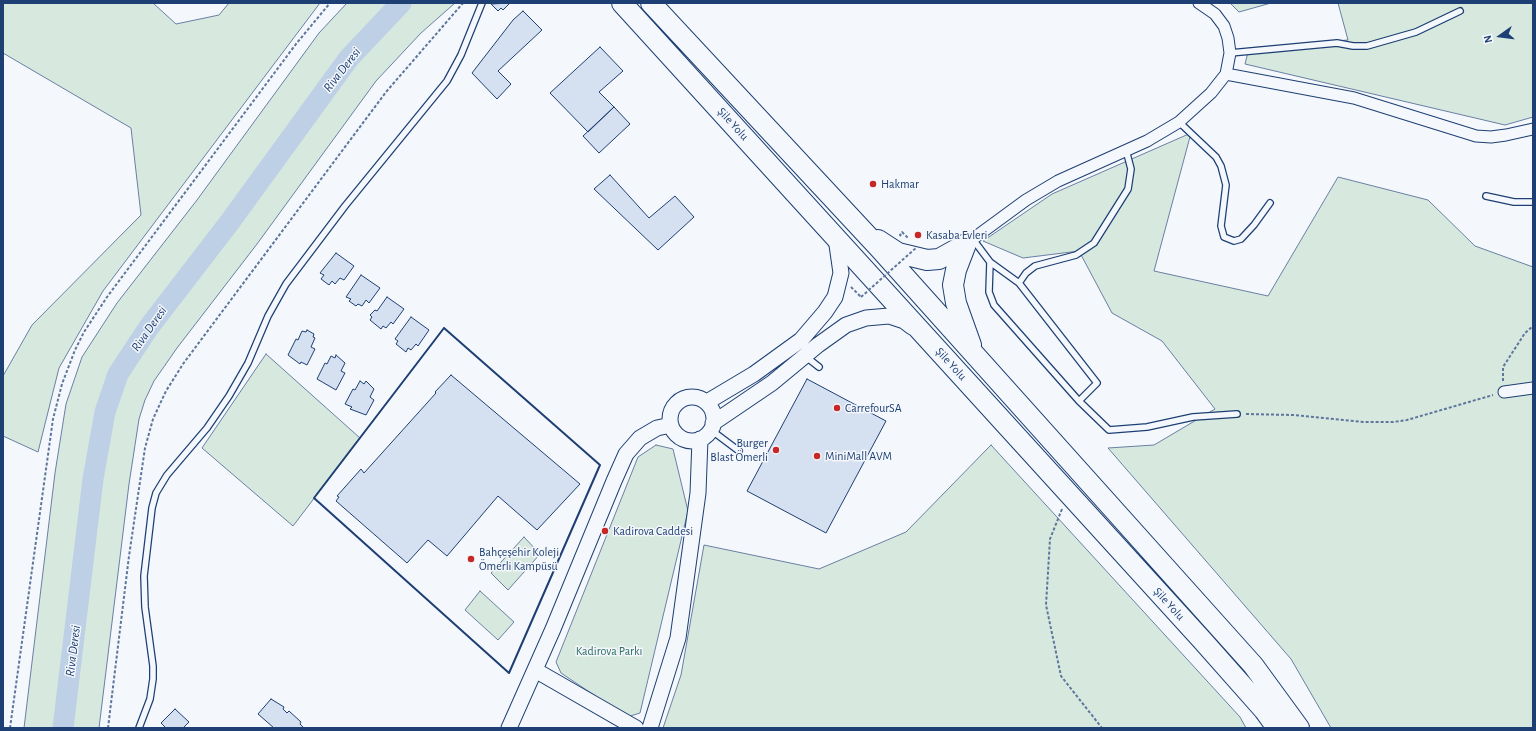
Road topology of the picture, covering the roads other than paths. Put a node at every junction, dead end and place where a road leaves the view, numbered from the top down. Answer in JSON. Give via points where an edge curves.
{"nodes":[{"id":1,"x":482,"y":3,"type":"edge"},
{"id":2,"x":622,"y":3,"type":"edge"},
{"id":3,"x":651,"y":3,"type":"edge"},
{"id":4,"x":1199,"y":3,"type":"edge"},
{"id":5,"x":1460,"y":12,"type":"dead end"},
{"id":6,"x":1230,"y":53,"type":"junction"},
{"id":7,"x":1226,"y":74,"type":"junction"},
{"id":8,"x":1179,"y":122,"type":"junction"},
{"id":9,"x":1533,"y":128,"type":"edge"},
{"id":10,"x":1126,"y":150,"type":"junction"},
{"id":11,"x":1486,"y":196,"type":"dead end"},
{"id":12,"x":1533,"y":202,"type":"edge"},
{"id":13,"x":1270,"y":203,"type":"dead end"},
{"id":14,"x":860,"y":229,"type":"junction"},
{"id":15,"x":836,"y":238,"type":"junction"},
{"id":16,"x":969,"y":241,"type":"junction"},
{"id":17,"x":990,"y":262,"type":"junction"},
{"id":18,"x":1019,"y":283,"type":"junction"},
{"id":19,"x":928,"y":339,"type":"junction"},
{"id":20,"x":974,"y":355,"type":"junction"},
{"id":21,"x":805,"y":356,"type":"junction"},
{"id":22,"x":819,"y":367,"type":"dead end"},
{"id":23,"x":1533,"y":388,"type":"edge"},
{"id":24,"x":1504,"y":392,"type":"road end"},
{"id":25,"x":1079,"y":401,"type":"junction"},
{"id":26,"x":707,"y":402,"type":"junction"},
{"id":27,"x":1237,"y":414,"type":"road end"},
{"id":28,"x":671,"y":425,"type":"junction"},
{"id":29,"x":708,"y":430,"type":"junction"},
{"id":30,"x":739,"y":450,"type":"dead end"},
{"id":31,"x":535,"y":670,"type":"junction"},
{"id":32,"x":139,"y":728,"type":"edge"},
{"id":33,"x":509,"y":728,"type":"edge"},
{"id":34,"x":636,"y":728,"type":"edge"},
{"id":35,"x":650,"y":728,"type":"edge"},
{"id":36,"x":1277,"y":728,"type":"edge"},
{"id":37,"x":1299,"y":728,"type":"edge"}],
"edges":[{"from":1,"to":32,"type":"lane","via":[[447,82],[345,206],[286,284],[230,396],[207,428],[166,475],[156,493],[144,576],[153,679],[150,698]]},
{"from":2,"to":15,"type":"highway","name":"Şile Yolu"},
{"from":3,"to":14,"type":"highway","name":"Şile Yolu"},
{"from":4,"to":6,"type":"street","via":[[1215,14],[1224,26]]},
{"from":5,"to":6,"type":"lane","via":[[1416,32],[1367,46],[1337,43]]},
{"from":6,"to":7,"type":"street"},
{"from":7,"to":8,"type":"street","via":[[1211,93]]},
{"from":7,"to":9,"type":"street","via":[[1354,98],[1476,136],[1506,135]]},
{"from":8,"to":10,"type":"street"},
{"from":8,"to":13,"type":"lane","via":[[1216,157],[1221,166],[1226,190],[1221,230],[1227,239],[1241,239]]},
{"from":10,"to":16,"type":"street","via":[[1058,181],[1026,200]]},
{"from":10,"to":18,"type":"lane","via":[[1131,169],[1128,189],[1094,243],[1076,255],[1035,266]]},
{"from":11,"to":12,"type":"lane","via":[[1514,202]]},
{"from":14,"to":16,"type":"highway","via":[[898,253],[927,260],[939,259]]},
{"from":14,"to":20,"type":"highway","name":"Şile Yolu"},
{"from":15,"to":19,"type":"highway","name":"Şile Yolu"},
{"from":15,"to":26,"type":"street","via":[[841,273],[834,297],[825,312],[801,340],[754,374]]},
{"from":16,"to":17,"type":"lane"},
{"from":16,"to":20,"type":"highway","via":[[956,270],[953,284],[956,302]]},
{"from":17,"to":18,"type":"lane"},
{"from":17,"to":25,"type":"lane","via":[[989,292],[994,305]]},
{"from":18,"to":25,"type":"lane","via":[[1097,383]]},
{"from":19,"to":21,"type":"street","via":[[904,321],[889,316],[866,318],[846,325]]},
{"from":19,"to":36,"type":"highway","name":"Şile Yolu","via":[[1264,710]]},
{"from":20,"to":37,"type":"highway","name":"Şile Yolu","via":[[1254,665]]},
{"from":21,"to":22,"type":"lane"},
{"from":21,"to":29,"type":"street"},
{"from":23,"to":24,"type":"street"},
{"from":25,"to":27,"type":"lane","via":[[1108,430],[1147,427],[1192,417]]},
{"from":26,"to":28,"type":"street","via":[[694,396],[680,400],[671,411]]},
{"from":26,"to":29,"type":"street","via":[[712,408]]},
{"from":28,"to":29,"type":"street","via":[[679,437],[693,441]]},
{"from":28,"to":31,"type":"street","via":[[657,428],[644,435],[626,454]]},
{"from":29,"to":30,"type":"lane"},
{"from":29,"to":35,"type":"street","via":[[678,638]]},
{"from":31,"to":33,"type":"street"},
{"from":31,"to":34,"type":"street"}]}
